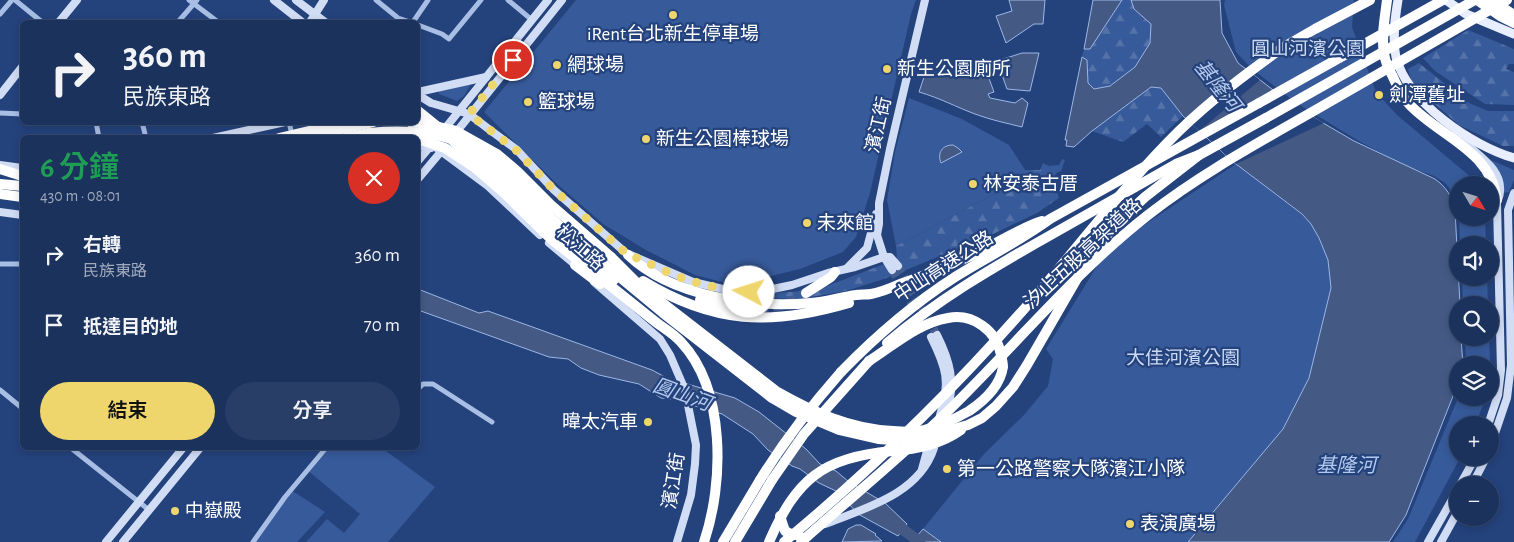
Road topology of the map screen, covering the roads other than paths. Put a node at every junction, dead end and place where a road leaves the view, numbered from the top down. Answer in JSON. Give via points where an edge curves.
{"nodes":[{"id":1,"x":13,"y":0,"type":"edge"},
{"id":2,"x":78,"y":0,"type":"edge"},
{"id":3,"x":274,"y":0,"type":"edge"},
{"id":4,"x":296,"y":0,"type":"edge"},
{"id":5,"x":324,"y":0,"type":"edge"},
{"id":6,"x":376,"y":0,"type":"edge"},
{"id":7,"x":428,"y":0,"type":"edge"},
{"id":8,"x":481,"y":0,"type":"edge"},
{"id":9,"x":508,"y":0,"type":"edge"},
{"id":10,"x":548,"y":0,"type":"edge"},
{"id":11,"x":562,"y":0,"type":"edge"},
{"id":12,"x":925,"y":0,"type":"edge"},
{"id":13,"x":1370,"y":0,"type":"edge"},
{"id":14,"x":1387,"y":0,"type":"edge"},
{"id":15,"x":1398,"y":0,"type":"edge"},
{"id":16,"x":1444,"y":0,"type":"edge"},
{"id":17,"x":1476,"y":0,"type":"edge"},
{"id":18,"x":1491,"y":0,"type":"edge"},
{"id":19,"x":1496,"y":0,"type":"edge"},
{"id":20,"x":1507,"y":0,"type":"edge"},
{"id":21,"x":193,"y":1,"type":"edge"},
{"id":22,"x":1514,"y":8,"type":"edge"},
{"id":23,"x":0,"y":14,"type":"edge"},
{"id":24,"x":314,"y":14,"type":"junction"},
{"id":25,"x":1514,"y":15,"type":"edge"},
{"id":26,"x":39,"y":20,"type":"edge"},
{"id":27,"x":61,"y":20,"type":"edge"},
{"id":28,"x":179,"y":20,"type":"edge"},
{"id":29,"x":216,"y":20,"type":"edge"},
{"id":30,"x":299,"y":20,"type":"edge"},
{"id":31,"x":311,"y":20,"type":"edge"},
{"id":32,"x":322,"y":20,"type":"edge"},
{"id":33,"x":405,"y":20,"type":"edge"},
{"id":34,"x":413,"y":20,"type":"edge"},
{"id":35,"x":532,"y":20,"type":"junction"},
{"id":36,"x":1514,"y":23,"type":"edge"},
{"id":37,"x":420,"y":26,"type":"edge"},
{"id":38,"x":1514,"y":34,"type":"edge"},
{"id":39,"x":20,"y":69,"type":"edge"},
{"id":40,"x":486,"y":77,"type":"junction"},
{"id":41,"x":420,"y":93,"type":"edge"},
{"id":42,"x":0,"y":94,"type":"edge"},
{"id":43,"x":420,"y":94,"type":"edge"},
{"id":44,"x":459,"y":111,"type":"junction"},
{"id":45,"x":0,"y":113,"type":"edge"},
{"id":46,"x":420,"y":113,"type":"edge"},
{"id":47,"x":20,"y":114,"type":"edge"},
{"id":48,"x":469,"y":114,"type":"junction"},
{"id":49,"x":420,"y":123,"type":"edge"},
{"id":50,"x":272,"y":125,"type":"edge"},
{"id":51,"x":359,"y":125,"type":"edge"},
{"id":52,"x":412,"y":125,"type":"edge"},
{"id":53,"x":1455,"y":129,"type":"junction"},
{"id":54,"x":336,"y":130,"type":"junction"},
{"id":55,"x":443,"y":131,"type":"junction"},
{"id":56,"x":369,"y":133,"type":"junction"},
{"id":57,"x":226,"y":135,"type":"edge"},
{"id":58,"x":292,"y":135,"type":"edge"},
{"id":59,"x":315,"y":135,"type":"edge"},
{"id":60,"x":359,"y":135,"type":"edge"},
{"id":61,"x":386,"y":135,"type":"edge"},
{"id":62,"x":451,"y":139,"type":"junction"},
{"id":63,"x":420,"y":141,"type":"edge"},
{"id":64,"x":420,"y":146,"type":"edge"},
{"id":65,"x":430,"y":146,"type":"junction"},
{"id":66,"x":440,"y":151,"type":"junction"},
{"id":67,"x":1200,"y":155,"type":"junction"},
{"id":68,"x":420,"y":158,"type":"edge"},
{"id":69,"x":1514,"y":158,"type":"edge"},
{"id":70,"x":0,"y":165,"type":"edge"},
{"id":71,"x":20,"y":168,"type":"edge"},
{"id":72,"x":0,"y":169,"type":"edge"},
{"id":73,"x":20,"y":175,"type":"edge"},
{"id":74,"x":420,"y":176,"type":"edge"},
{"id":75,"x":1491,"y":176,"type":"edge"},
{"id":76,"x":1496,"y":176,"type":"edge"},
{"id":77,"x":0,"y":184,"type":"edge"},
{"id":78,"x":20,"y":186,"type":"edge"},
{"id":79,"x":1514,"y":193,"type":"edge"},
{"id":80,"x":0,"y":194,"type":"edge"},
{"id":81,"x":20,"y":197,"type":"edge"},
{"id":82,"x":879,"y":203,"type":"junction"},
{"id":83,"x":0,"y":212,"type":"edge"},
{"id":84,"x":20,"y":215,"type":"edge"},
{"id":85,"x":1050,"y":219,"type":"junction"},
{"id":86,"x":1498,"y":226,"type":"edge"},
{"id":87,"x":628,"y":255,"type":"junction"},
{"id":88,"x":884,"y":257,"type":"junction"},
{"id":89,"x":608,"y":261,"type":"junction"},
{"id":90,"x":0,"y":264,"type":"edge"},
{"id":91,"x":20,"y":264,"type":"edge"},
{"id":92,"x":575,"y":265,"type":"junction"},
{"id":93,"x":847,"y":268,"type":"junction"},
{"id":94,"x":895,"y":268,"type":"tunnel mouth"},
{"id":95,"x":627,"y":272,"type":"junction"},
{"id":96,"x":835,"y":272,"type":"junction"},
{"id":97,"x":806,"y":293,"type":"tunnel mouth"},
{"id":98,"x":870,"y":294,"type":"junction"},
{"id":99,"x":758,"y":309,"type":"tunnel mouth"},
{"id":100,"x":663,"y":313,"type":"junction"},
{"id":101,"x":658,"y":324,"type":"junction"},
{"id":102,"x":934,"y":336,"type":"tunnel mouth"},
{"id":103,"x":869,"y":361,"type":"junction"},
{"id":104,"x":420,"y":387,"type":"edge"},
{"id":105,"x":0,"y":390,"type":"edge"},
{"id":106,"x":20,"y":406,"type":"edge"},
{"id":107,"x":943,"y":415,"type":"dead end"},
{"id":108,"x":1491,"y":416,"type":"edge"},
{"id":109,"x":492,"y":422,"type":"dead end"},
{"id":110,"x":1499,"y":422,"type":"edge"},
{"id":111,"x":693,"y":424,"type":"joint"},
{"id":112,"x":968,"y":425,"type":"junction"},
{"id":113,"x":74,"y":450,"type":"edge"},
{"id":114,"x":181,"y":450,"type":"edge"},
{"id":115,"x":198,"y":450,"type":"edge"},
{"id":116,"x":324,"y":450,"type":"edge"},
{"id":117,"x":931,"y":450,"type":"dead end"},
{"id":118,"x":139,"y":502,"type":"junction"},
{"id":119,"x":1449,"y":505,"type":"edge"},
{"id":120,"x":149,"y":510,"type":"junction"},
{"id":121,"x":780,"y":516,"type":"junction"},
{"id":122,"x":1450,"y":526,"type":"edge"},
{"id":123,"x":799,"y":540,"type":"edge"},
{"id":124,"x":106,"y":542,"type":"edge"},
{"id":125,"x":123,"y":542,"type":"edge"},
{"id":126,"x":253,"y":542,"type":"edge"},
{"id":127,"x":677,"y":542,"type":"edge"},
{"id":128,"x":704,"y":542,"type":"edge"},
{"id":129,"x":723,"y":542,"type":"edge"},
{"id":130,"x":735,"y":542,"type":"edge"},
{"id":131,"x":768,"y":542,"type":"edge"},
{"id":132,"x":784,"y":542,"type":"edge"},
{"id":133,"x":1428,"y":542,"type":"edge"},
{"id":134,"x":1441,"y":542,"type":"edge"}],
"edges":[{"from":1,"to":23,"type":"street"},
{"from":1,"to":26,"type":"street"},
{"from":2,"to":27,"type":"main road"},
{"from":3,"to":30,"type":"main road"},
{"from":4,"to":24,"type":"main road"},
{"from":5,"to":24,"type":"main road"},
{"from":6,"to":33,"type":"street"},
{"from":7,"to":34,"type":"street"},
{"from":8,"to":37,"type":"street","via":[[448,39]]},
{"from":9,"to":35,"type":"street"},
{"from":10,"to":35,"type":"main road"},
{"from":11,"to":48,"type":"main road"},
{"from":12,"to":82,"type":"main road","name":"濱江街"},
{"from":13,"to":132,"type":"highway","name":"汐止五股高架道路","bridge":true,"via":[[1282,48],[1237,81],[1179,131],[961,378],[906,434]]},
{"from":14,"to":75,"type":"highway","via":[[1384,54],[1400,92],[1421,115],[1473,154]]},
{"from":15,"to":53,"type":"main road","via":[[1394,43],[1402,72],[1419,98]]},
{"from":16,"to":38,"type":"main road","via":[[1466,14]]},
{"from":16,"to":85,"type":"highway","name":"中山高速公路","bridge":true},
{"from":17,"to":36,"type":"highway"},
{"from":17,"to":67,"type":"highway","name":"中山高速公路","bridge":true},
{"from":18,"to":25,"type":"highway"},
{"from":19,"to":22,"type":"highway"},
{"from":20,"to":123,"type":"highway","name":"汐止五股高架道路","bridge":true,"via":[[1254,146],[1149,214],[1064,291],[896,460]]},
{"from":21,"to":28,"type":"street"},
{"from":21,"to":29,"type":"street"},
{"from":24,"to":31,"type":"main road"},
{"from":24,"to":32,"type":"main road"},
{"from":35,"to":40,"type":"main road"},
{"from":39,"to":42,"type":"main road"},
{"from":40,"to":41,"type":"main road"},
{"from":40,"to":44,"type":"main road"},
{"from":43,"to":44,"type":"main road","name":"松江路","via":[[431,102]]},
{"from":44,"to":48,"type":"main road","name":"松江路"},
{"from":44,"to":55,"type":"main road"},
{"from":45,"to":47,"type":"street"},
{"from":46,"to":55,"type":"highway"},
{"from":48,"to":62,"type":"main road"},
{"from":48,"to":87,"type":"main road","name":"松江路","via":[[516,150],[554,190]]},
{"from":49,"to":89,"type":"highway","bridge":true,"via":[[456,131],[497,154]]},
{"from":50,"to":57,"type":"main road"},
{"from":51,"to":54,"type":"highway"},
{"from":52,"to":65,"type":"main road","name":"松江路"},
{"from":53,"to":69,"type":"main road","via":[[1494,151]]},
{"from":53,"to":76,"type":"main road"},
{"from":54,"to":58,"type":"highway","bridge":true,"via":[[313,130]]},
{"from":54,"to":59,"type":"highway","bridge":true},
{"from":55,"to":62,"type":"highway"},
{"from":55,"to":65,"type":"main road"},
{"from":56,"to":60,"type":"highway"},
{"from":56,"to":61,"type":"highway","bridge":true},
{"from":56,"to":89,"type":"highway","bridge":true,"via":[[411,131],[433,134],[477,151],[551,217]]},
{"from":62,"to":66,"type":"main road"},
{"from":62,"to":100,"type":"highway","via":[[602,272]]},
{"from":63,"to":101,"type":"highway","bridge":true,"via":[[445,148],[474,168],[551,239]]},
{"from":64,"to":65,"type":"main road"},
{"from":65,"to":66,"type":"main road","name":"松江路"},
{"from":65,"to":68,"type":"main road"},
{"from":66,"to":74,"type":"main road"},
{"from":66,"to":92,"type":"main road","name":"松江路","via":[[488,186]]},
{"from":67,"to":103,"type":"highway","name":"中山高速公路","bridge":true,"via":[[1176,164],[990,269],[904,328]]},
{"from":67,"to":112,"type":"highway","bridge":true,"via":[[1116,224],[1090,256],[1013,387],[982,418]]},
{"from":70,"to":71,"type":"main road"},
{"from":72,"to":73,"type":"highway"},
{"from":77,"to":78,"type":"highway"},
{"from":79,"to":110,"type":"main road","via":[[1508,210],[1511,365],[1507,398]]},
{"from":80,"to":81,"type":"highway"},
{"from":82,"to":88,"type":"main road","name":"濱江街","via":[[877,235]]},
{"from":82,"to":93,"type":"main road","name":"松江路","via":[[867,248]]},
{"from":83,"to":84,"type":"main road"},
{"from":85,"to":98,"type":"highway","via":[[1031,224],[971,256]]},
{"from":85,"to":129,"type":"highway","name":"中山高速公路","bridge":true,"via":[[955,277],[870,342],[812,405],[783,444]]},
{"from":86,"to":108,"type":"main road","via":[[1501,370]]},
{"from":87,"to":96,"type":"main road","name":"松江路","via":[[693,282],[749,292],[792,285]]},
{"from":87,"to":98,"type":"highway","via":[[642,267],[667,280],[696,292],[738,301],[811,303]]},
{"from":88,"to":93,"type":"main road","name":"松江路"},
{"from":88,"to":94,"type":"main road","via":[[890,257]]},
{"from":89,"to":95,"type":"highway"},
{"from":89,"to":99,"type":"highway","via":[[699,299]]},
{"from":89,"to":100,"type":"highway"},
{"from":90,"to":91,"type":"street"},
{"from":92,"to":101,"type":"highway"},
{"from":92,"to":111,"type":"main road","name":"松江路","via":[[660,339],[679,373]]},
{"from":93,"to":96,"type":"main road","name":"松江路"},
{"from":95,"to":98,"type":"highway","via":[[668,296],[697,308],[722,315],[754,318],[826,310]]},
{"from":95,"to":103,"type":"highway","via":[[638,284],[776,390],[833,419],[865,428],[923,431],[947,422],[978,405],[990,394],[1003,366],[1000,347],[991,332],[968,319],[951,317],[912,332]]},
{"from":96,"to":97,"type":"highway"},
{"from":100,"to":112,"type":"highway","via":[[772,398],[827,426],[878,439],[910,442]]},
{"from":101,"to":128,"type":"highway","via":[[681,342],[700,370],[711,400],[716,428],[716,479]]},
{"from":102,"to":107,"type":"main road","via":[[946,378]]},
{"from":103,"to":130,"type":"highway","name":"中山高速公路","bridge":true,"via":[[804,434]]},
{"from":104,"to":109,"type":"street","via":[[433,384]]},
{"from":105,"to":106,"type":"street"},
{"from":111,"to":127,"type":"main road","name":"濱江街","via":[[696,445],[691,495]]},
{"from":112,"to":121,"type":"highway","via":[[951,438],[924,447],[875,452],[836,462],[801,486]]},
{"from":113,"to":118,"type":"street"},
{"from":114,"to":118,"type":"main road"},
{"from":115,"to":120,"type":"main road"},
{"from":116,"to":126,"type":"street"},
{"from":117,"to":123,"type":"main road","via":[[928,462],[906,487],[848,515],[818,525]]},
{"from":118,"to":120,"type":"street"},
{"from":118,"to":124,"type":"main road"},
{"from":119,"to":133,"type":"main road"},
{"from":120,"to":125,"type":"main road"},
{"from":121,"to":123,"type":"highway","via":[[785,531]]},
{"from":121,"to":131,"type":"highway"},
{"from":122,"to":134,"type":"main road"},
{"from":123,"to":132,"type":"main road"}]}
